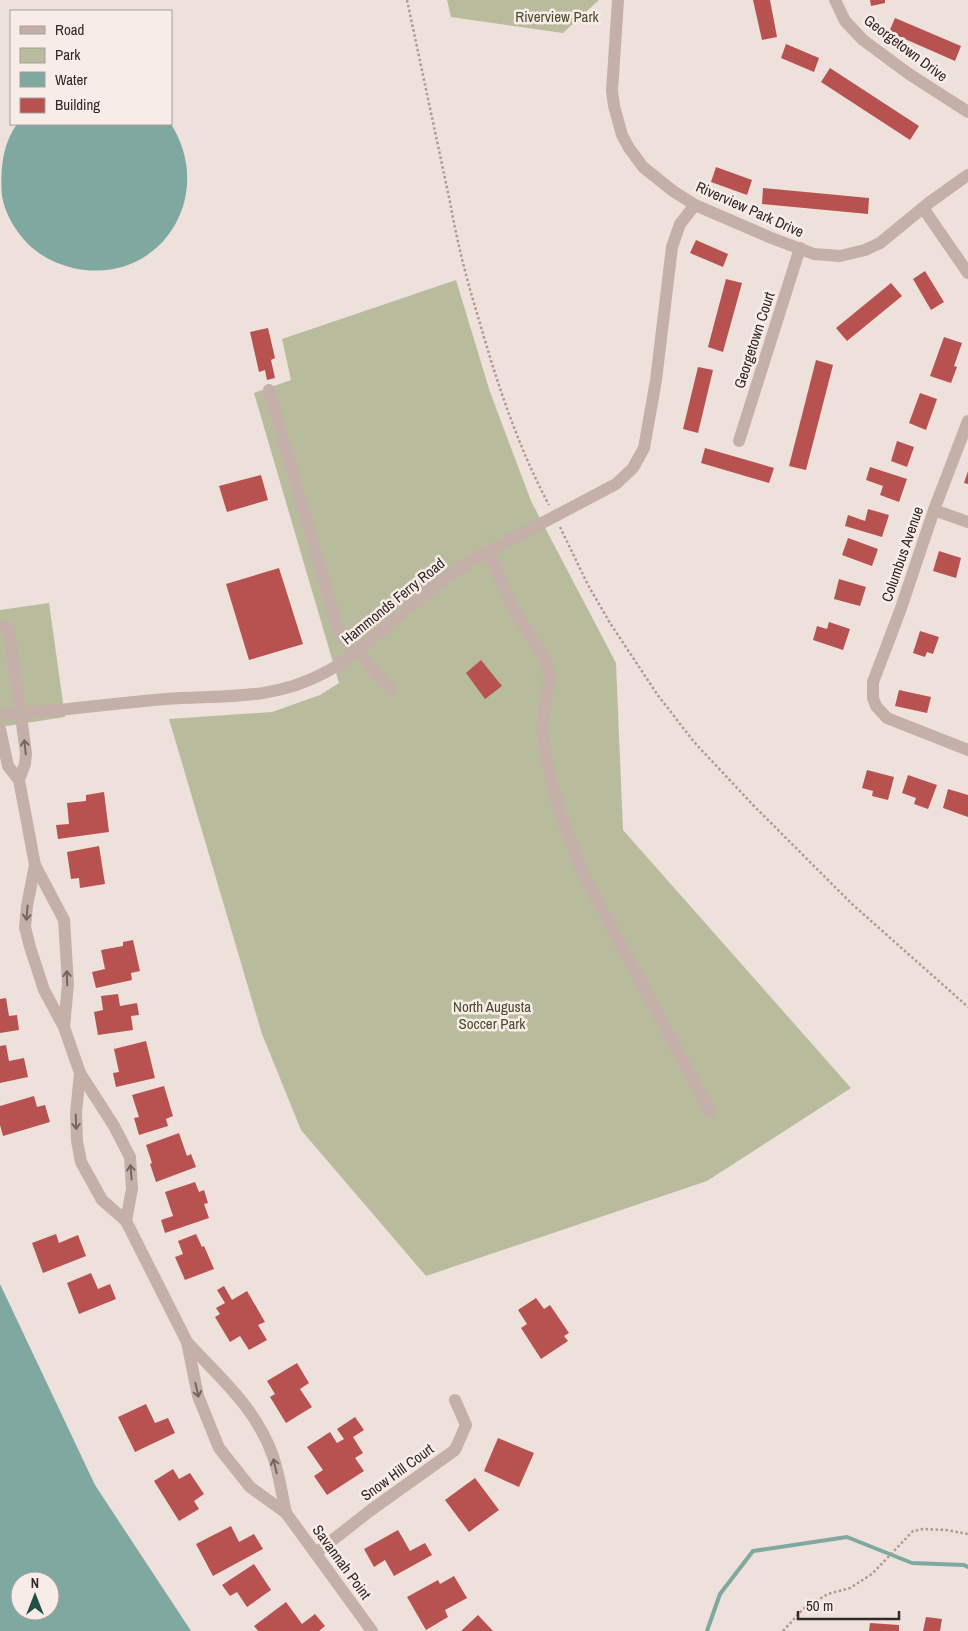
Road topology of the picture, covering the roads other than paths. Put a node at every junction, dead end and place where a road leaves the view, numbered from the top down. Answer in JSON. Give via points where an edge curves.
{"nodes":[{"id":1,"x":618,"y":0,"type":"edge"},
{"id":2,"x":835,"y":0,"type":"edge"},
{"id":3,"x":968,"y":112,"type":"edge"},
{"id":4,"x":968,"y":175,"type":"edge"},
{"id":5,"x":695,"y":205,"type":"junction"},
{"id":6,"x":923,"y":208,"type":"junction"},
{"id":7,"x":800,"y":248,"type":"junction"},
{"id":8,"x":968,"y":273,"type":"edge"},
{"id":9,"x":269,"y":390,"type":"dead end"},
{"id":10,"x":968,"y":421,"type":"edge"},
{"id":11,"x":739,"y":441,"type":"dead end"},
{"id":12,"x":934,"y":510,"type":"junction"},
{"id":13,"x":968,"y":522,"type":"edge"},
{"id":14,"x":488,"y":552,"type":"junction"},
{"id":15,"x":0,"y":626,"type":"edge"},
{"id":16,"x":357,"y":651,"type":"junction"},
{"id":17,"x":390,"y":689,"type":"dead end"},
{"id":18,"x":21,"y":712,"type":"junction"},
{"id":19,"x":0,"y":715,"type":"edge"},
{"id":20,"x":0,"y":728,"type":"edge"},
{"id":21,"x":968,"y":750,"type":"edge"},
{"id":22,"x":19,"y":780,"type":"junction"},
{"id":23,"x":35,"y":865,"type":"junction"},
{"id":24,"x":64,"y":1027,"type":"junction"},
{"id":25,"x":80,"y":1073,"type":"junction"},
{"id":26,"x":710,"y":1112,"type":"dead end"},
{"id":27,"x":126,"y":1221,"type":"junction"},
{"id":28,"x":187,"y":1342,"type":"junction"},
{"id":29,"x":455,"y":1400,"type":"dead end"},
{"id":30,"x":286,"y":1513,"type":"junction"},
{"id":31,"x":316,"y":1553,"type":"junction"},
{"id":32,"x":372,"y":1631,"type":"edge"}],
"edges":[{"from":1,"to":5,"type":"street","name":"Riverview Park Drive","via":[[612,91],[622,135],[643,168]]},
{"from":2,"to":3,"type":"street","name":"Georgetown Drive","via":[[845,21],[863,40]]},
{"from":4,"to":6,"type":"street"},
{"from":5,"to":7,"type":"street","name":"Riverview Park Drive"},
{"from":5,"to":14,"type":"street","name":"Hammonds Ferry Road","via":[[680,224],[672,247],[656,380],[644,448],[633,468],[616,484]]},
{"from":6,"to":7,"type":"street","name":"Riverview Park Drive","via":[[880,243],[865,250],[827,256]]},
{"from":6,"to":8,"type":"street"},
{"from":7,"to":11,"type":"street","name":"Georgetown Court"},
{"from":9,"to":16,"type":"street","via":[[338,630]]},
{"from":10,"to":12,"type":"street","name":"Columbus Avenue"},
{"from":12,"to":13,"type":"street"},
{"from":12,"to":21,"type":"street","name":"Columbus Avenue","via":[[872,682],[873,698],[887,718]]},
{"from":14,"to":16,"type":"street","name":"Hammonds Ferry Road","via":[[432,587]]},
{"from":14,"to":26,"type":"street","via":[[513,608],[545,660],[550,677],[543,729],[545,754],[558,807],[581,870]]},
{"from":15,"to":18,"type":"street","name":"Savannah Point","via":[[9,630]]},
{"from":16,"to":17,"type":"street"},
{"from":16,"to":18,"type":"street","name":"Hammonds Ferry Road","via":[[326,673],[274,692]]},
{"from":18,"to":19,"type":"street","name":"Hammonds Ferry Road"},
{"from":22,"to":18,"type":"street","name":"Savannah Point","one_way":true,"via":[[26,753]]},
{"from":20,"to":22,"type":"street","name":"Savannah Point","via":[[8,766]]},
{"from":22,"to":23,"type":"street","name":"Savannah Point"},
{"from":24,"to":23,"type":"street","name":"Savannah Point","one_way":true,"via":[[68,984],[64,920]]},
{"from":23,"to":24,"type":"street","name":"Savannah Point","one_way":true,"via":[[25,927],[44,990]]},
{"from":24,"to":25,"type":"street","name":"Savannah Point"},
{"from":27,"to":25,"type":"street","name":"Savannah Point","one_way":true,"via":[[132,1189],[130,1157]]},
{"from":25,"to":27,"type":"street","name":"Savannah Point","one_way":true,"via":[[76,1113],[81,1162],[102,1200]]},
{"from":27,"to":28,"type":"street","name":"Savannah Point"},
{"from":30,"to":28,"type":"street","name":"Savannah Point","one_way":true,"via":[[273,1458],[262,1430],[239,1397]]},
{"from":28,"to":30,"type":"street","name":"Savannah Point","one_way":true,"via":[[198,1396],[219,1448],[250,1487]]},
{"from":29,"to":31,"type":"street","name":"Snow Hill Court","via":[[466,1425],[455,1450]]},
{"from":30,"to":31,"type":"street","name":"Savannah Point"},
{"from":31,"to":32,"type":"street","name":"Savannah Point"}]}
